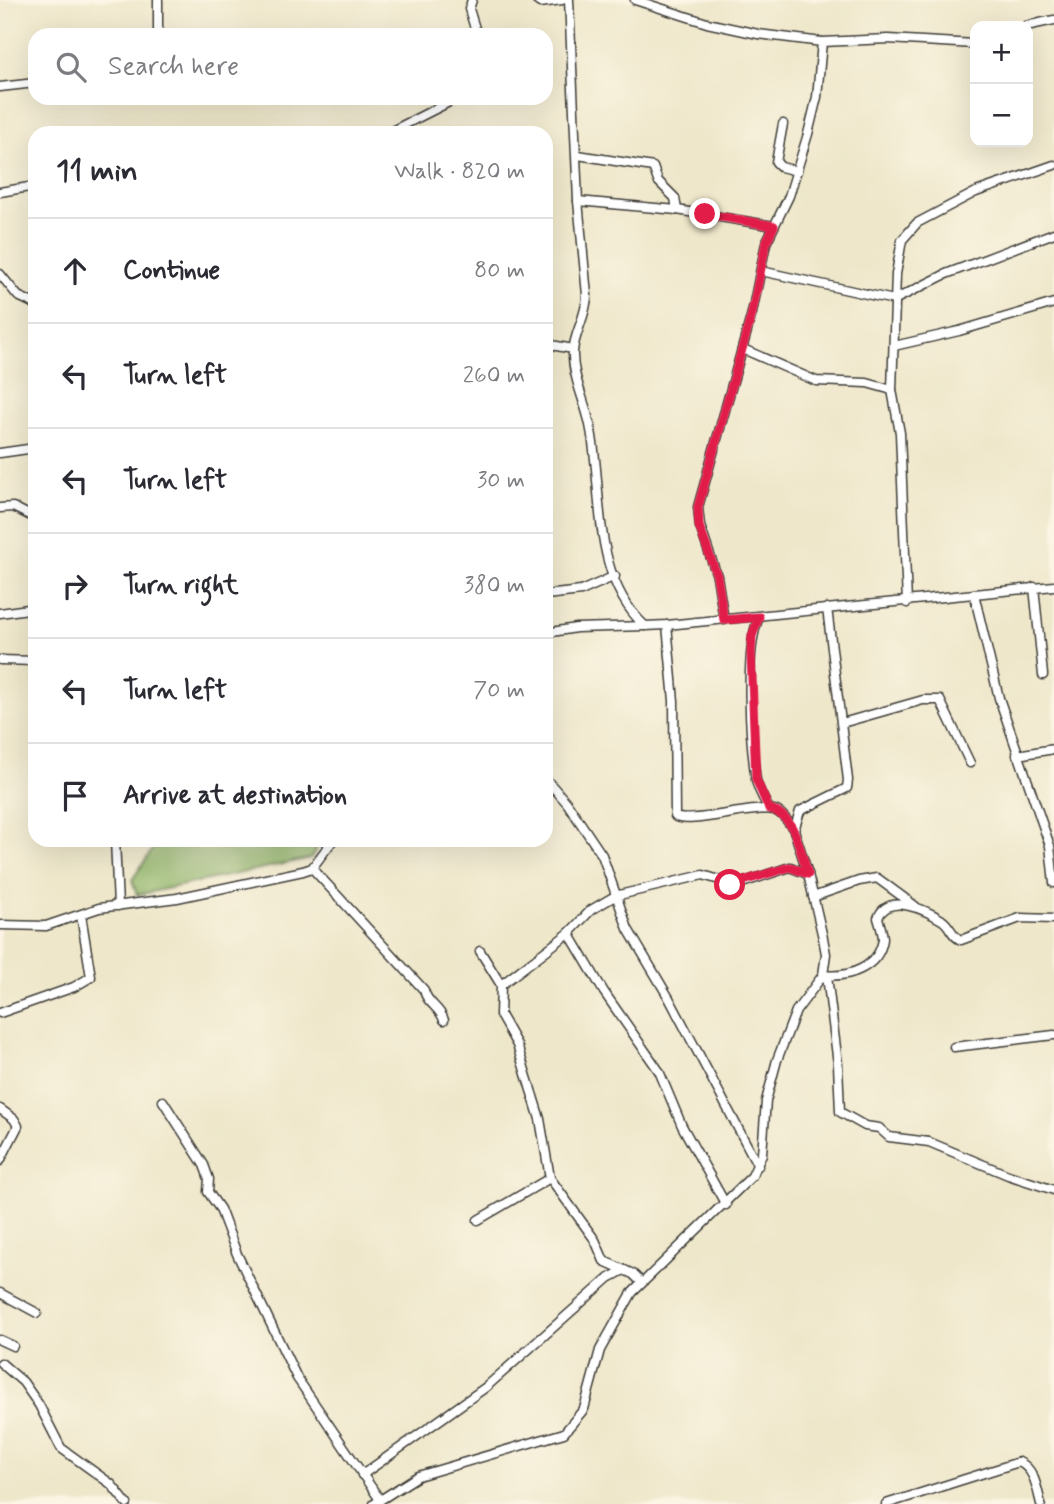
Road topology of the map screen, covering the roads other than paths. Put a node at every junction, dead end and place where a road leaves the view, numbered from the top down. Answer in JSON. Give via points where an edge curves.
{"nodes":[{"id":1,"x":158,"y":0,"type":"edge"},
{"id":2,"x":472,"y":0,"type":"edge"},
{"id":3,"x":536,"y":0,"type":"edge"},
{"id":4,"x":562,"y":0,"type":"edge"},
{"id":5,"x":569,"y":0,"type":"edge"},
{"id":6,"x":635,"y":0,"type":"edge"},
{"id":7,"x":1054,"y":20,"type":"edge"},
{"id":8,"x":1033,"y":24,"type":"edge"},
{"id":9,"x":158,"y":28,"type":"edge"},
{"id":10,"x":475,"y":28,"type":"edge"},
{"id":11,"x":822,"y":42,"type":"junction"},
{"id":12,"x":970,"y":44,"type":"edge"},
{"id":13,"x":28,"y":84,"type":"edge"},
{"id":14,"x":0,"y":87,"type":"edge"},
{"id":15,"x":443,"y":105,"type":"edge"},
{"id":16,"x":783,"y":124,"type":"dead end"},
{"id":17,"x":402,"y":126,"type":"edge"},
{"id":18,"x":578,"y":155,"type":"junction"},
{"id":19,"x":1054,"y":165,"type":"edge"},
{"id":20,"x":797,"y":171,"type":"junction"},
{"id":21,"x":28,"y":187,"type":"edge"},
{"id":22,"x":0,"y":192,"type":"edge"},
{"id":23,"x":578,"y":201,"type":"junction"},
{"id":24,"x":677,"y":210,"type":"junction"},
{"id":25,"x":774,"y":226,"type":"junction"},
{"id":26,"x":1054,"y":233,"type":"edge"},
{"id":27,"x":761,"y":271,"type":"junction"},
{"id":28,"x":0,"y":274,"type":"edge"},
{"id":29,"x":894,"y":300,"type":"junction"},
{"id":30,"x":28,"y":301,"type":"edge"},
{"id":31,"x":1054,"y":303,"type":"edge"},
{"id":32,"x":553,"y":345,"type":"edge"},
{"id":33,"x":894,"y":346,"type":"junction"},
{"id":34,"x":573,"y":349,"type":"junction"},
{"id":35,"x":743,"y":349,"type":"junction"},
{"id":36,"x":892,"y":390,"type":"junction"},
{"id":37,"x":28,"y":449,"type":"edge"},
{"id":38,"x":0,"y":453,"type":"edge"},
{"id":39,"x":0,"y":508,"type":"edge"},
{"id":40,"x":28,"y":514,"type":"edge"},
{"id":41,"x":615,"y":576,"type":"junction"},
{"id":42,"x":1054,"y":586,"type":"edge"},
{"id":43,"x":1034,"y":587,"type":"junction"},
{"id":44,"x":553,"y":594,"type":"edge"},
{"id":45,"x":974,"y":594,"type":"junction"},
{"id":46,"x":907,"y":603,"type":"junction"},
{"id":47,"x":827,"y":608,"type":"junction"},
{"id":48,"x":28,"y":609,"type":"edge"},
{"id":49,"x":0,"y":613,"type":"edge"},
{"id":50,"x":759,"y":617,"type":"junction"},
{"id":51,"x":724,"y":620,"type":"junction"},
{"id":52,"x":667,"y":625,"type":"junction"},
{"id":53,"x":645,"y":626,"type":"junction"},
{"id":54,"x":553,"y":632,"type":"edge"},
{"id":55,"x":0,"y":660,"type":"edge"},
{"id":56,"x":28,"y":661,"type":"edge"},
{"id":57,"x":1043,"y":675,"type":"dead end"},
{"id":58,"x":842,"y":723,"type":"junction"},
{"id":59,"x":1054,"y":749,"type":"edge"},
{"id":60,"x":1017,"y":755,"type":"junction"},
{"id":61,"x":970,"y":764,"type":"dead end"},
{"id":62,"x":553,"y":787,"type":"edge"},
{"id":63,"x":769,"y":809,"type":"junction"},
{"id":64,"x":794,"y":830,"type":"junction"},
{"id":65,"x":115,"y":847,"type":"edge"},
{"id":66,"x":328,"y":847,"type":"edge"},
{"id":67,"x":312,"y":868,"type":"junction"},
{"id":68,"x":808,"y":874,"type":"junction"},
{"id":69,"x":1054,"y":883,"type":"edge"},
{"id":70,"x":615,"y":896,"type":"junction"},
{"id":71,"x":813,"y":897,"type":"junction"},
{"id":72,"x":118,"y":906,"type":"junction"},
{"id":73,"x":917,"y":908,"type":"junction"},
{"id":74,"x":81,"y":915,"type":"junction"},
{"id":75,"x":1054,"y":919,"type":"edge"},
{"id":76,"x":0,"y":925,"type":"edge"},
{"id":77,"x":569,"y":933,"type":"junction"},
{"id":78,"x":480,"y":951,"type":"dead end"},
{"id":79,"x":825,"y":976,"type":"junction"},
{"id":80,"x":501,"y":985,"type":"junction"},
{"id":81,"x":0,"y":1013,"type":"edge"},
{"id":82,"x":444,"y":1020,"type":"dead end"},
{"id":83,"x":1054,"y":1035,"type":"edge"},
{"id":84,"x":954,"y":1047,"type":"dead end"},
{"id":85,"x":163,"y":1101,"type":"dead end"},
{"id":86,"x":0,"y":1109,"type":"edge"},
{"id":87,"x":0,"y":1161,"type":"edge"},
{"id":88,"x":758,"y":1166,"type":"junction"},
{"id":89,"x":550,"y":1178,"type":"junction"},
{"id":90,"x":1054,"y":1190,"type":"edge"},
{"id":91,"x":726,"y":1205,"type":"junction"},
{"id":92,"x":478,"y":1220,"type":"dead end"},
{"id":93,"x":625,"y":1270,"type":"junction"},
{"id":94,"x":641,"y":1282,"type":"junction"},
{"id":95,"x":0,"y":1293,"type":"edge"},
{"id":96,"x":37,"y":1313,"type":"dead end"},
{"id":97,"x":0,"y":1340,"type":"edge"},
{"id":98,"x":13,"y":1346,"type":"dead end"},
{"id":99,"x":1,"y":1363,"type":"edge"},
{"id":100,"x":362,"y":1475,"type":"junction"},
{"id":101,"x":377,"y":1502,"type":"edge"},
{"id":102,"x":127,"y":1504,"type":"edge"},
{"id":103,"x":886,"y":1504,"type":"edge"},
{"id":104,"x":1041,"y":1504,"type":"edge"}],
"edges":[{"from":1,"to":9,"type":"street"},
{"from":2,"to":10,"type":"street","via":[[469,9]]},
{"from":3,"to":4,"type":"street"},
{"from":5,"to":18,"type":"street"},
{"from":6,"to":11,"type":"street","via":[[745,32]]},
{"from":7,"to":8,"type":"street"},
{"from":11,"to":12,"type":"street"},
{"from":11,"to":20,"type":"street","via":[[817,97]]},
{"from":13,"to":14,"type":"street"},
{"from":15,"to":17,"type":"street"},
{"from":16,"to":20,"type":"street","via":[[775,162]]},
{"from":18,"to":23,"type":"street"},
{"from":18,"to":24,"type":"street","via":[[653,167],[658,181],[675,198]]},
{"from":19,"to":29,"type":"street","via":[[976,192],[917,223],[902,240]]},
{"from":20,"to":25,"type":"street"},
{"from":21,"to":22,"type":"street"},
{"from":23,"to":24,"type":"street"},
{"from":23,"to":34,"type":"street","via":[[587,307]]},
{"from":24,"to":25,"type":"street"},
{"from":25,"to":27,"type":"street"},
{"from":26,"to":29,"type":"street","via":[[946,274]]},
{"from":27,"to":29,"type":"street"},
{"from":27,"to":35,"type":"street"},
{"from":28,"to":30,"type":"street"},
{"from":29,"to":33,"type":"street"},
{"from":31,"to":33,"type":"street"},
{"from":32,"to":34,"type":"street"},
{"from":33,"to":36,"type":"street"},
{"from":34,"to":41,"type":"street","via":[[593,445],[596,497]]},
{"from":35,"to":36,"type":"street","via":[[816,381],[867,383]]},
{"from":35,"to":51,"type":"street","via":[[698,507]]},
{"from":36,"to":46,"type":"street","via":[[900,433]]},
{"from":37,"to":38,"type":"street"},
{"from":39,"to":40,"type":"street","via":[[13,507]]},
{"from":41,"to":44,"type":"street","via":[[580,592]]},
{"from":41,"to":53,"type":"street","via":[[623,599]]},
{"from":42,"to":43,"type":"street"},
{"from":43,"to":45,"type":"street"},
{"from":43,"to":57,"type":"street"},
{"from":45,"to":46,"type":"street"},
{"from":45,"to":60,"type":"street"},
{"from":46,"to":47,"type":"street"},
{"from":47,"to":50,"type":"street"},
{"from":47,"to":58,"type":"street"},
{"from":48,"to":49,"type":"street"},
{"from":50,"to":51,"type":"street"},
{"from":50,"to":63,"type":"street","via":[[752,636],[752,714],[756,779]]},
{"from":51,"to":52,"type":"street"},
{"from":52,"to":53,"type":"street"},
{"from":52,"to":63,"type":"street","via":[[676,816],[686,820]]},
{"from":53,"to":54,"type":"street"},
{"from":55,"to":56,"type":"street"},
{"from":58,"to":61,"type":"street","via":[[923,700],[940,700]]},
{"from":58,"to":64,"type":"street","via":[[847,788],[800,811]]},
{"from":59,"to":60,"type":"street"},
{"from":60,"to":69,"type":"street","via":[[1050,846]]},
{"from":62,"to":70,"type":"street","via":[[602,855]]},
{"from":63,"to":64,"type":"street","via":[[780,813]]},
{"from":64,"to":68,"type":"street"},
{"from":65,"to":72,"type":"street"},
{"from":66,"to":67,"type":"street"},
{"from":67,"to":72,"type":"street"},
{"from":67,"to":82,"type":"street","via":[[424,990],[426,1000],[442,1012]]},
{"from":68,"to":70,"type":"street","via":[[790,867],[736,885],[703,875]]},
{"from":68,"to":71,"type":"street"},
{"from":70,"to":77,"type":"street","via":[[591,910]]},
{"from":70,"to":88,"type":"street","via":[[628,929]]},
{"from":71,"to":73,"type":"street","via":[[877,878]]},
{"from":71,"to":79,"type":"street","via":[[826,954]]},
{"from":72,"to":74,"type":"street"},
{"from":73,"to":75,"type":"street","via":[[943,920],[961,940],[1020,918]]},
{"from":73,"to":79,"type":"street","via":[[898,904],[883,909],[878,918],[883,937],[874,961],[850,974]]},
{"from":74,"to":76,"type":"street","via":[[46,926]]},
{"from":74,"to":81,"type":"street","via":[[91,977]]},
{"from":77,"to":80,"type":"street"},
{"from":77,"to":91,"type":"street","via":[[659,1071],[682,1126]]},
{"from":78,"to":80,"type":"street"},
{"from":79,"to":88,"type":"street","via":[[796,1011],[777,1060],[766,1101]]},
{"from":79,"to":90,"type":"street","via":[[840,1112],[889,1137],[929,1142]]},
{"from":80,"to":89,"type":"street","via":[[500,1015],[517,1045],[540,1119]]},
{"from":83,"to":84,"type":"street"},
{"from":85,"to":100,"type":"street","via":[[204,1166],[208,1192],[292,1367]]},
{"from":86,"to":87,"type":"street","via":[[18,1126]]},
{"from":88,"to":91,"type":"street"},
{"from":89,"to":92,"type":"street"},
{"from":89,"to":93,"type":"street","via":[[595,1240],[604,1261]]},
{"from":91,"to":94,"type":"street"},
{"from":93,"to":94,"type":"street"},
{"from":93,"to":100,"type":"street","via":[[609,1278],[486,1387]]},
{"from":94,"to":101,"type":"street","via":[[600,1350],[584,1409],[564,1433],[429,1472]]},
{"from":95,"to":96,"type":"street"},
{"from":97,"to":98,"type":"street"},
{"from":99,"to":102,"type":"street","via":[[23,1382],[61,1448],[111,1484]]},
{"from":100,"to":101,"type":"street"},
{"from":103,"to":104,"type":"street","via":[[1020,1462],[1034,1478]]}]}
